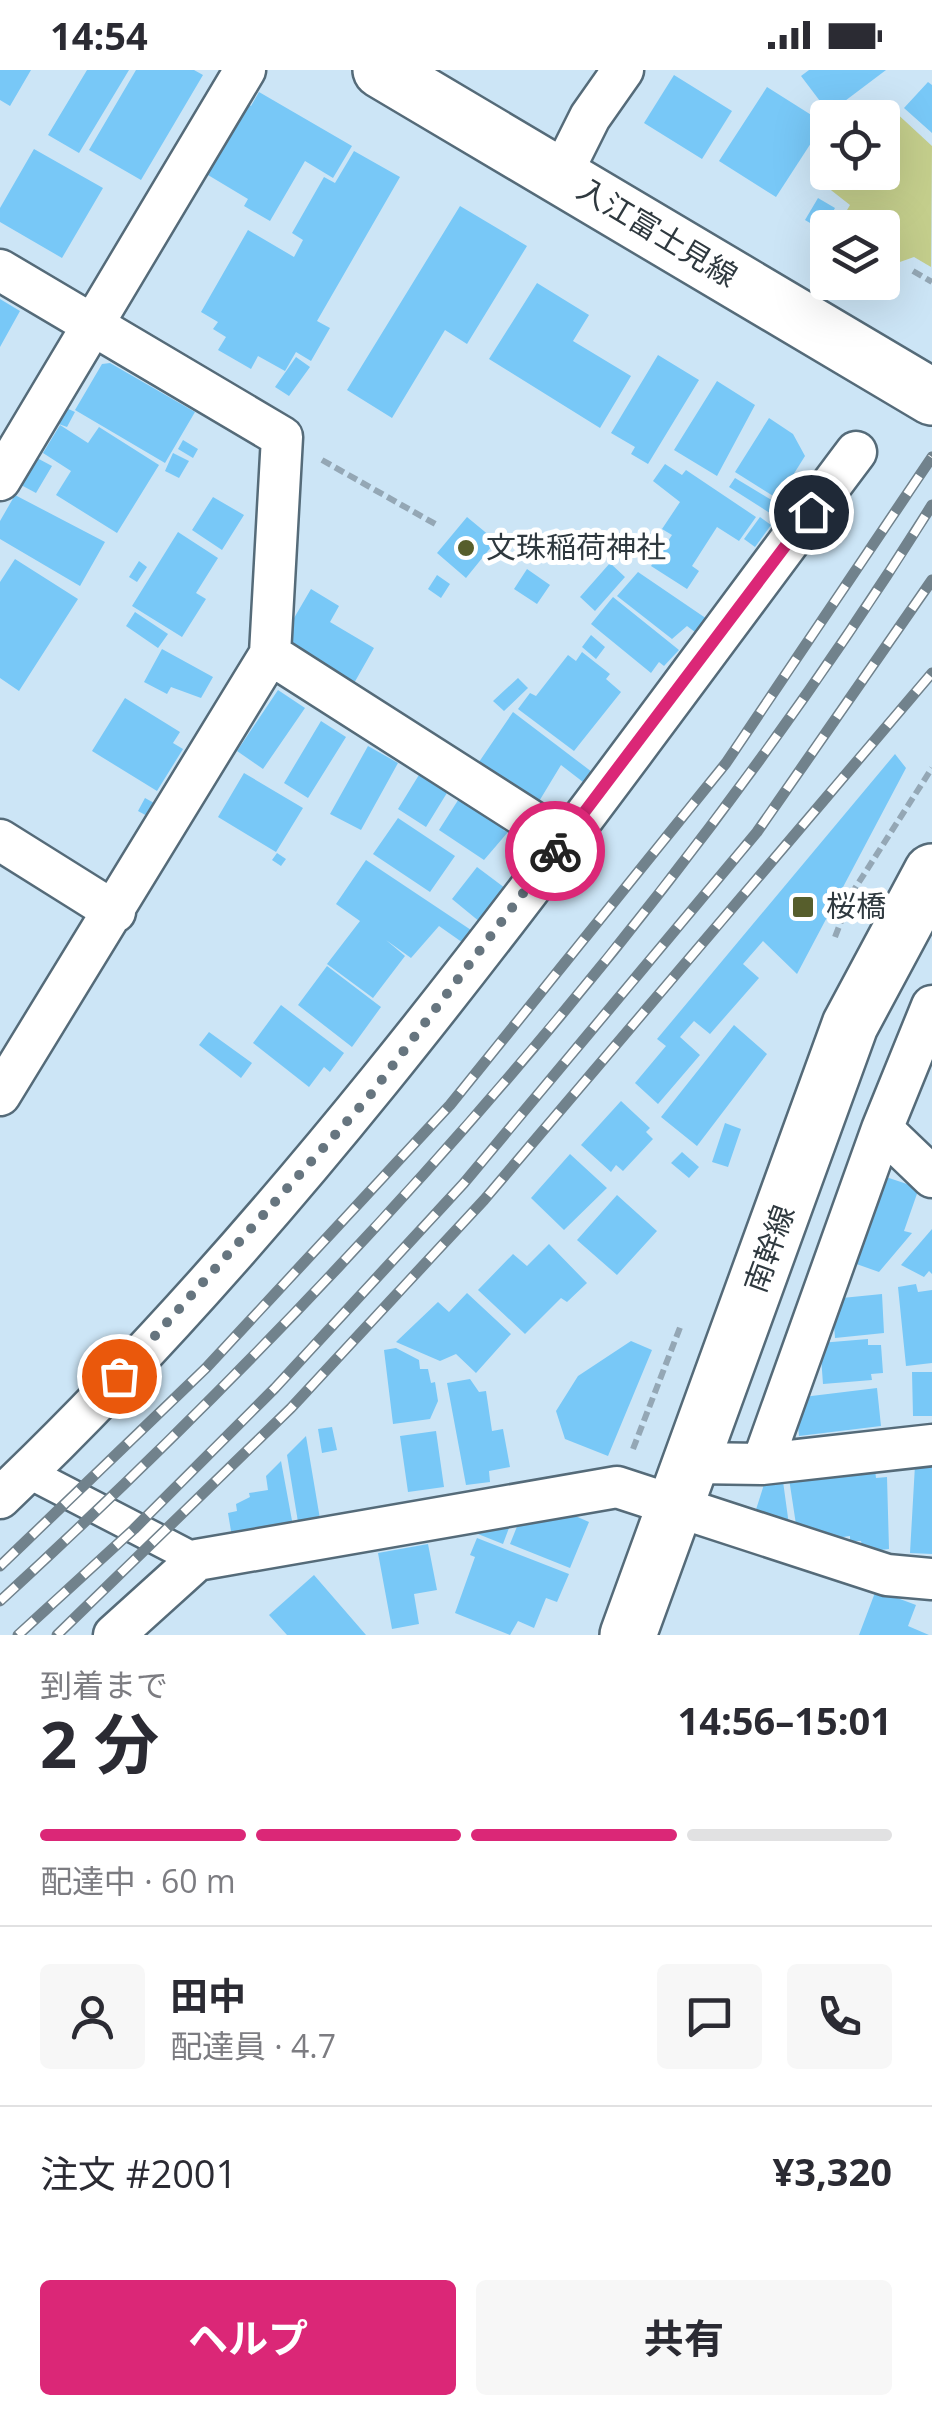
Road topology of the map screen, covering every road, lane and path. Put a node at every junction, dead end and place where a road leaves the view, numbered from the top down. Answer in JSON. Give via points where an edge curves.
{"nodes":[{"id":1,"x":245,"y":70,"type":"edge"},
{"id":2,"x":381,"y":70,"type":"edge"},
{"id":3,"x":623,"y":70,"type":"edge"},
{"id":4,"x":561,"y":176,"type":"junction"},
{"id":5,"x":0,"y":270,"type":"edge"},
{"id":6,"x":914,"y":271,"type":"dead end"},
{"id":7,"x":932,"y":282,"type":"edge"},
{"id":8,"x":95,"y":324,"type":"junction"},
{"id":9,"x":932,"y":396,"type":"edge"},
{"id":10,"x":282,"y":437,"type":"junction"},
{"id":11,"x":856,"y":452,"type":"dead end"},
{"id":12,"x":0,"y":480,"type":"edge"},
{"id":13,"x":436,"y":525,"type":"dead end"},
{"id":14,"x":270,"y":654,"type":"junction"},
{"id":15,"x":932,"y":768,"type":"edge"},
{"id":16,"x":0,"y":840,"type":"edge"},
{"id":17,"x":563,"y":841,"type":"junction"},
{"id":18,"x":932,"y":872,"type":"edge"},
{"id":19,"x":852,"y":893,"type":"dead end"},
{"id":20,"x":114,"y":912,"type":"junction"},
{"id":21,"x":932,"y":1006,"type":"edge"},
{"id":22,"x":0,"y":1095,"type":"edge"},
{"id":23,"x":882,"y":1129,"type":"junction"},
{"id":24,"x":932,"y":1177,"type":"edge"},
{"id":25,"x":932,"y":1446,"type":"edge"},
{"id":26,"x":762,"y":1464,"type":"junction"},
{"id":27,"x":9,"y":1475,"type":"edge"},
{"id":28,"x":686,"y":1485,"type":"junction"},
{"id":29,"x":197,"y":1560,"type":"junction"},
{"id":30,"x":932,"y":1578,"type":"edge"},
{"id":31,"x":114,"y":1635,"type":"edge"},
{"id":32,"x":628,"y":1635,"type":"edge"}],
"edges":[{"from":1,"to":8,"type":"street"},
{"from":2,"to":4,"type":"main road","name":"入江富士見線"},
{"from":3,"to":4,"type":"street"},
{"from":4,"to":9,"type":"main road","name":"入江富士見線"},
{"from":5,"to":8,"type":"street"},
{"from":6,"to":7,"type":"path"},
{"from":8,"to":10,"type":"street"},
{"from":8,"to":12,"type":"street"},
{"from":10,"to":13,"type":"path"},
{"from":10,"to":14,"type":"street"},
{"from":11,"to":17,"type":"street"},
{"from":14,"to":17,"type":"street"},
{"from":14,"to":20,"type":"street"},
{"from":15,"to":19,"type":"path"},
{"from":16,"to":20,"type":"street"},
{"from":17,"to":27,"type":"street","via":[[368,1098],[142,1352]]},
{"from":18,"to":28,"type":"main road","name":"南幹線","via":[[850,1025]]},
{"from":20,"to":22,"type":"street"},
{"from":21,"to":23,"type":"street"},
{"from":23,"to":24,"type":"street"},
{"from":23,"to":26,"type":"street"},
{"from":25,"to":26,"type":"street"},
{"from":26,"to":28,"type":"street"},
{"from":27,"to":29,"type":"street"},
{"from":28,"to":29,"type":"street","via":[[618,1487]]},
{"from":28,"to":30,"type":"street","via":[[887,1575]]},
{"from":28,"to":32,"type":"main road","name":"南幹線"},
{"from":29,"to":31,"type":"street"}]}
